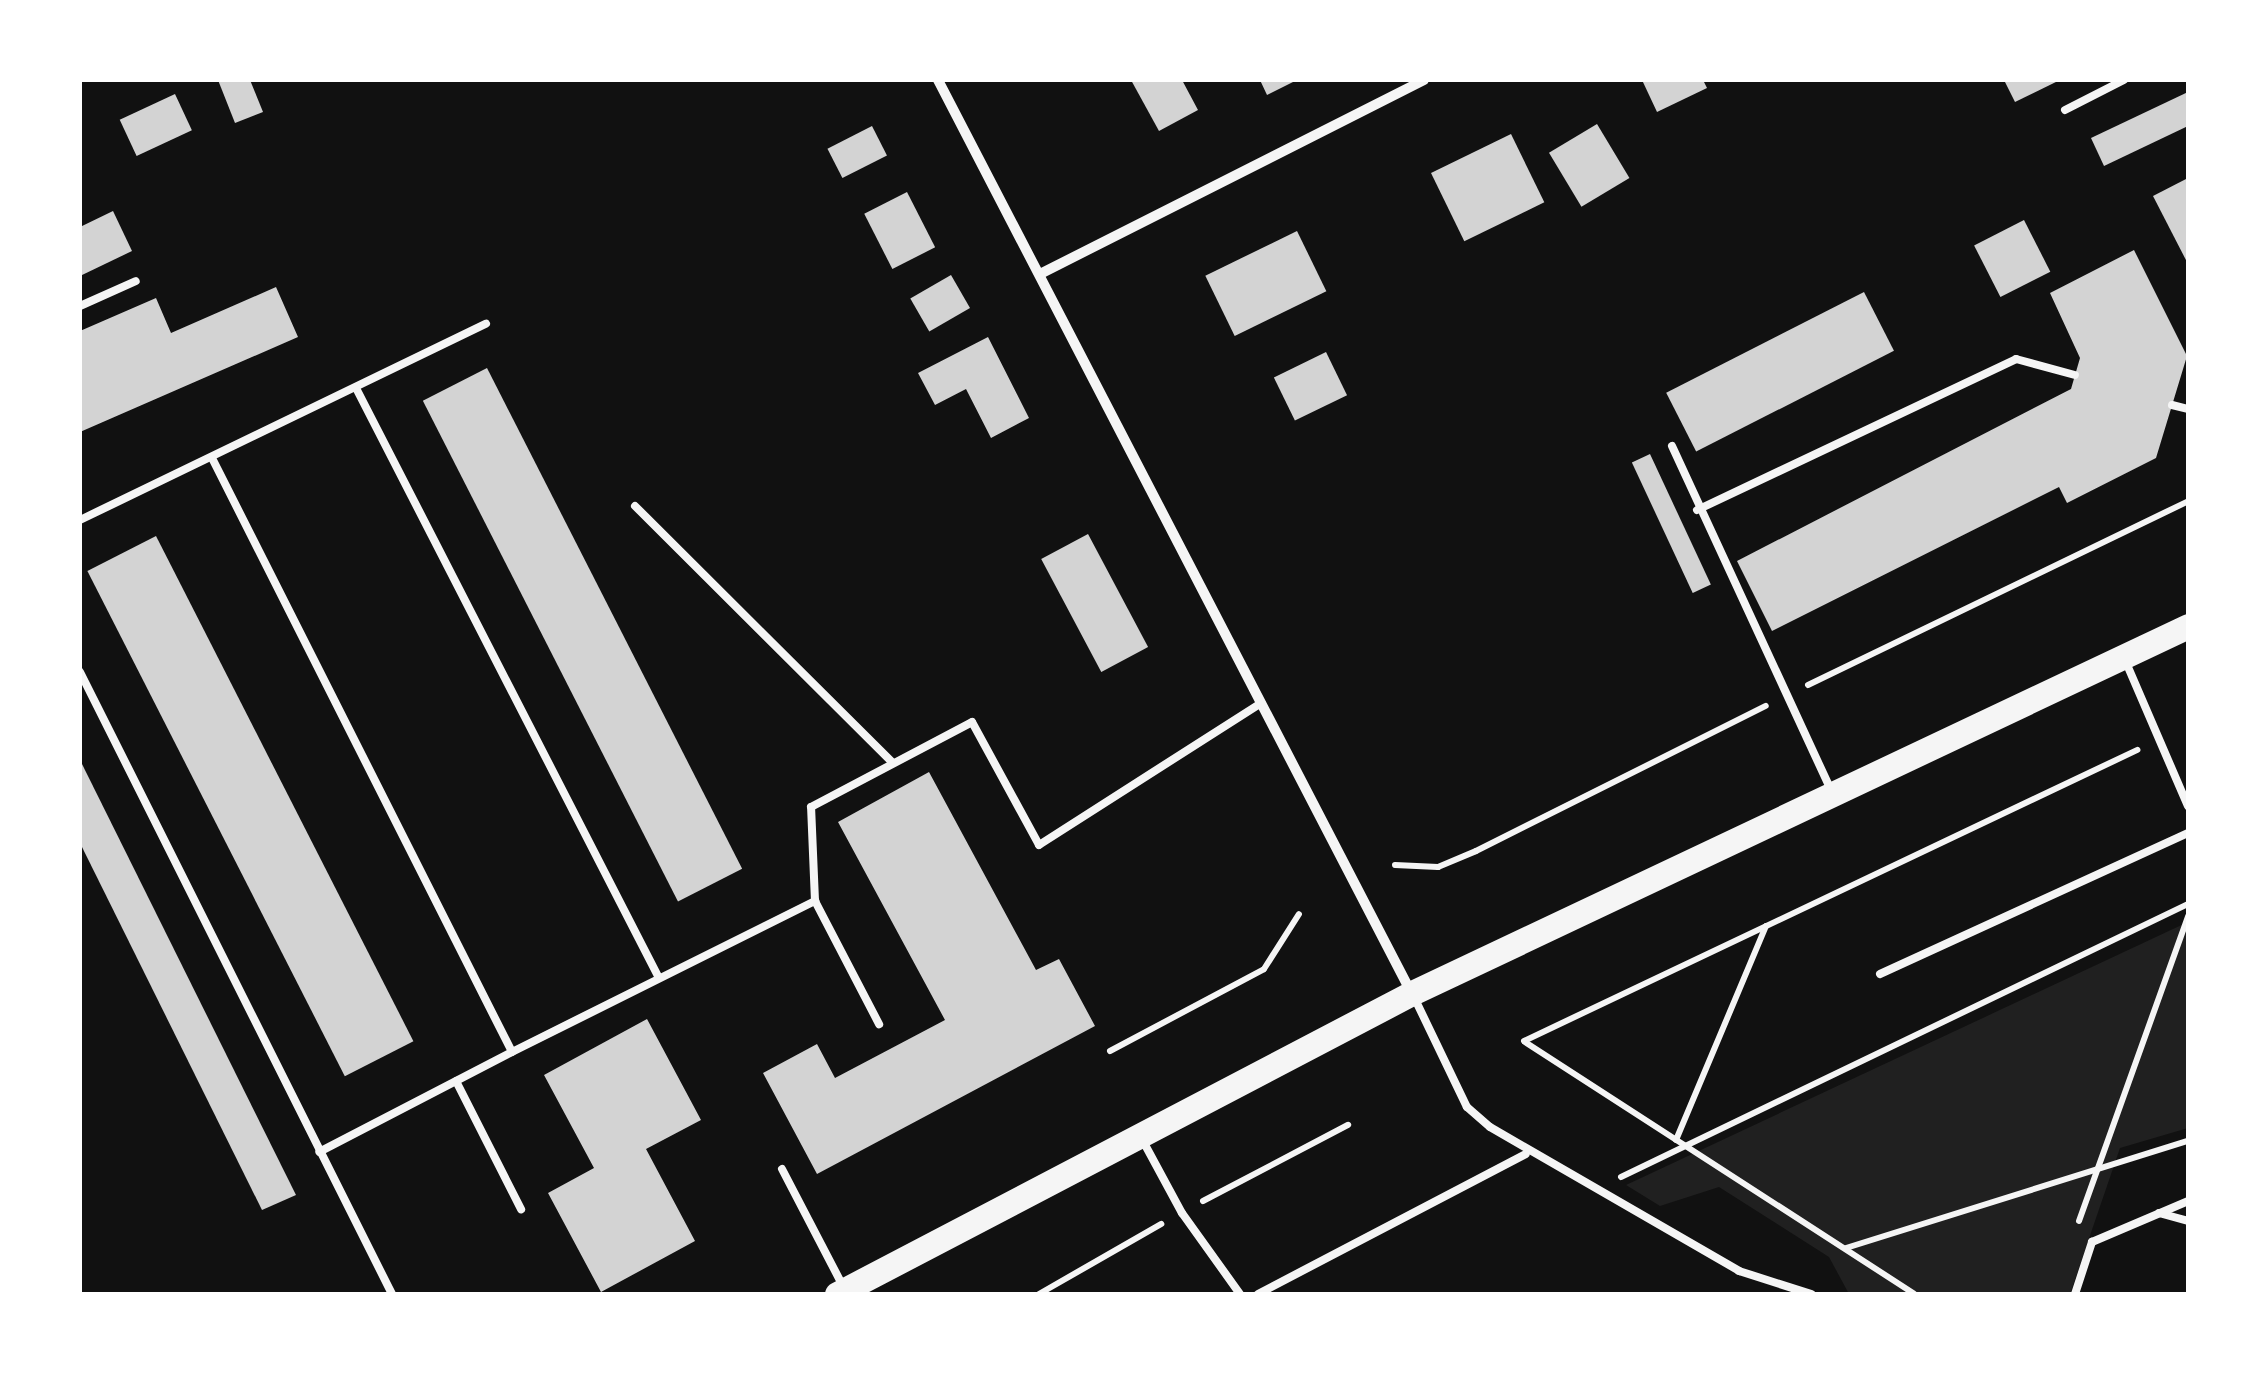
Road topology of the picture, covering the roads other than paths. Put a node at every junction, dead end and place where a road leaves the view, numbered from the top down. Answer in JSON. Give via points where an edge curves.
{"nodes":[{"id":1,"x":938,"y":80,"type":"edge"},
{"id":2,"x":1424,"y":80,"type":"edge"},
{"id":3,"x":2124,"y":80,"type":"edge"},
{"id":4,"x":2065,"y":110,"type":"dead end"},
{"id":5,"x":1040,"y":274,"type":"junction"},
{"id":6,"x":136,"y":280,"type":"dead end"},
{"id":7,"x":80,"y":306,"type":"edge"},
{"id":8,"x":486,"y":324,"type":"dead end"},
{"id":9,"x":2075,"y":375,"type":"dead end"},
{"id":10,"x":356,"y":388,"type":"junction"},
{"id":11,"x":2172,"y":404,"type":"dead end"},
{"id":12,"x":2188,"y":409,"type":"edge"},
{"id":13,"x":1672,"y":446,"type":"dead end"},
{"id":14,"x":212,"y":458,"type":"junction"},
{"id":15,"x":635,"y":506,"type":"dead end"},
{"id":16,"x":1698,"y":510,"type":"junction"},
{"id":17,"x":80,"y":520,"type":"edge"},
{"id":18,"x":2188,"y":626,"type":"edge"},
{"id":19,"x":2123,"y":656,"type":"junction"},
{"id":20,"x":80,"y":672,"type":"edge"},
{"id":21,"x":1262,"y":703,"type":"junction"},
{"id":22,"x":893,"y":763,"type":"junction"},
{"id":23,"x":1833,"y":794,"type":"junction"},
{"id":24,"x":2188,"y":806,"type":"edge"},
{"id":25,"x":2188,"y":833,"type":"edge"},
{"id":26,"x":816,"y":901,"type":"junction"},
{"id":27,"x":1880,"y":974,"type":"dead end"},
{"id":28,"x":659,"y":978,"type":"junction"},
{"id":29,"x":1412,"y":993,"type":"junction"},
{"id":30,"x":879,"y":1024,"type":"dead end"},
{"id":31,"x":512,"y":1052,"type":"junction"},
{"id":32,"x":456,"y":1081,"type":"junction"},
{"id":33,"x":1141,"y":1137,"type":"junction"},
{"id":34,"x":320,"y":1152,"type":"junction"},
{"id":35,"x":1526,"y":1154,"type":"junction"},
{"id":36,"x":782,"y":1169,"type":"dead end"},
{"id":37,"x":2188,"y":1201,"type":"edge"},
{"id":38,"x":521,"y":1209,"type":"dead end"},
{"id":39,"x":2159,"y":1212,"type":"junction"},
{"id":40,"x":2188,"y":1222,"type":"edge"},
{"id":41,"x":841,"y":1292,"type":"edge"},
{"id":42,"x":392,"y":1294,"type":"edge"},
{"id":43,"x":1240,"y":1294,"type":"edge"},
{"id":44,"x":1258,"y":1294,"type":"edge"},
{"id":45,"x":1811,"y":1294,"type":"edge"},
{"id":46,"x":2074,"y":1294,"type":"edge"}],
"edges":[{"from":1,"to":5,"type":"street"},
{"from":2,"to":5,"type":"street"},
{"from":3,"to":4,"type":"lane"},
{"from":5,"to":21,"type":"street"},
{"from":6,"to":7,"type":"lane"},
{"from":8,"to":10,"type":"lane"},
{"from":9,"to":16,"type":"lane","via":[[2016,359]]},
{"from":10,"to":14,"type":"lane"},
{"from":10,"to":28,"type":"lane"},
{"from":11,"to":12,"type":"lane"},
{"from":13,"to":16,"type":"lane"},
{"from":14,"to":17,"type":"lane"},
{"from":14,"to":31,"type":"lane"},
{"from":15,"to":22,"type":"lane"},
{"from":16,"to":23,"type":"lane"},
{"from":18,"to":19,"type":"main road"},
{"from":19,"to":23,"type":"main road"},
{"from":19,"to":24,"type":"lane"},
{"from":20,"to":34,"type":"lane"},
{"from":21,"to":22,"type":"lane","via":[[1039,845],[972,722]]},
{"from":21,"to":29,"type":"street"},
{"from":22,"to":26,"type":"lane","via":[[812,807]]},
{"from":23,"to":29,"type":"main road"},
{"from":25,"to":27,"type":"lane"},
{"from":26,"to":28,"type":"lane"},
{"from":26,"to":30,"type":"lane"},
{"from":28,"to":31,"type":"lane"},
{"from":29,"to":33,"type":"main road"},
{"from":29,"to":35,"type":"lane","via":[[1467,1107]]},
{"from":31,"to":32,"type":"lane"},
{"from":32,"to":34,"type":"lane"},
{"from":32,"to":38,"type":"lane"},
{"from":33,"to":41,"type":"main road"},
{"from":33,"to":43,"type":"lane","via":[[1182,1212]]},
{"from":34,"to":42,"type":"lane"},
{"from":35,"to":44,"type":"lane"},
{"from":35,"to":45,"type":"lane","via":[[1738,1271]]},
{"from":36,"to":41,"type":"lane"},
{"from":37,"to":39,"type":"lane"},
{"from":39,"to":40,"type":"lane"},
{"from":39,"to":46,"type":"lane","via":[[2092,1242]]}]}
